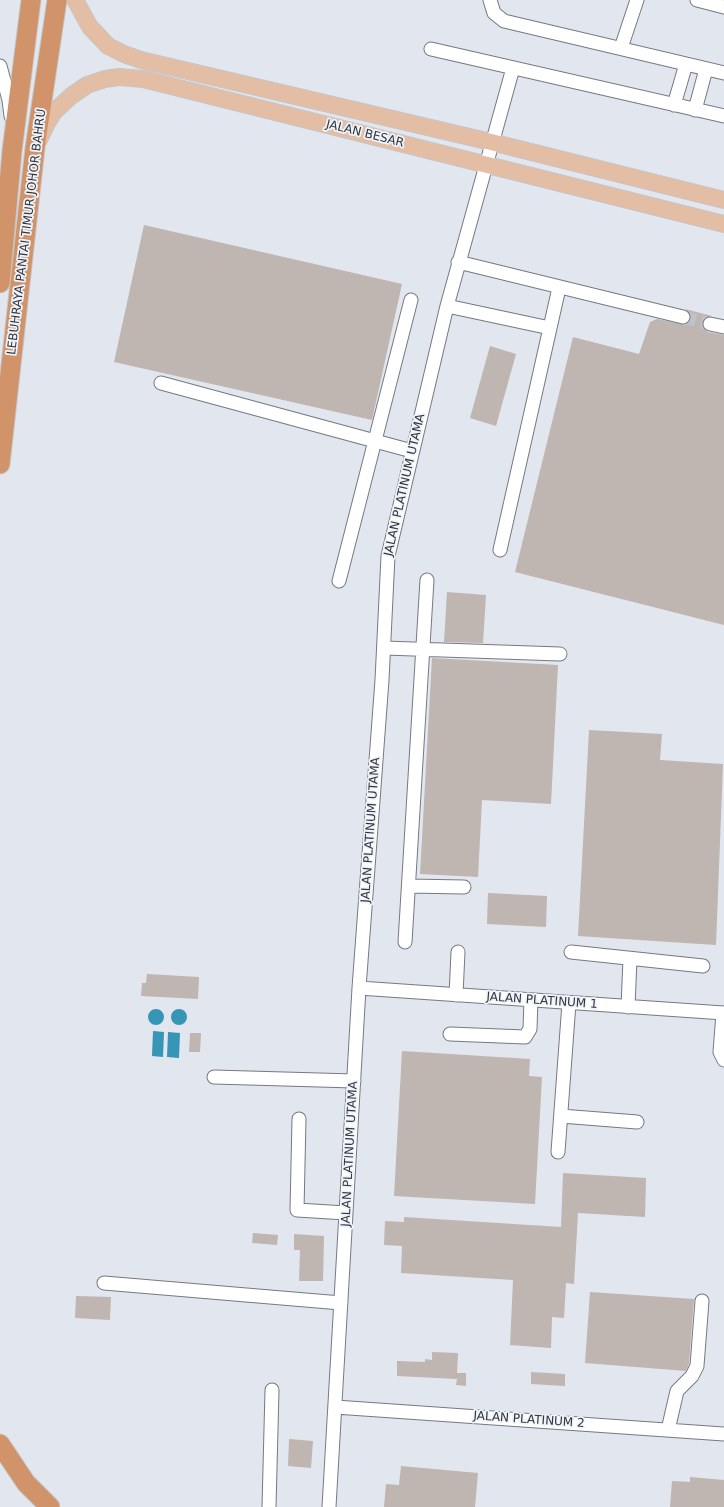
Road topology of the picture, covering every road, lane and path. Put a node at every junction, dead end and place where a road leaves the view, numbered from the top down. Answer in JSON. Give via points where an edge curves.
{"nodes":[{"id":1,"x":31,"y":0,"type":"edge"},
{"id":2,"x":57,"y":0,"type":"edge"},
{"id":3,"x":75,"y":0,"type":"edge"},
{"id":4,"x":490,"y":0,"type":"edge"},
{"id":5,"x":637,"y":0,"type":"edge"},
{"id":6,"x":696,"y":0,"type":"edge"},
{"id":7,"x":724,"y":7,"type":"edge"},
{"id":8,"x":621,"y":48,"type":"junction"},
{"id":9,"x":431,"y":49,"type":"dead end"},
{"id":10,"x":686,"y":64,"type":"junction"},
{"id":11,"x":0,"y":66,"type":"edge"},
{"id":12,"x":513,"y":68,"type":"junction"},
{"id":13,"x":706,"y":69,"type":"junction"},
{"id":14,"x":724,"y":73,"type":"edge"},
{"id":15,"x":674,"y":105,"type":"junction"},
{"id":16,"x":695,"y":110,"type":"junction"},
{"id":17,"x":724,"y":116,"type":"edge"},
{"id":18,"x":491,"y":142,"type":"junction"},
{"id":19,"x":35,"y":148,"type":"junction"},
{"id":20,"x":12,"y":152,"type":"junction"},
{"id":21,"x":485,"y":165,"type":"junction"},
{"id":22,"x":724,"y":200,"type":"edge"},
{"id":23,"x":724,"y":224,"type":"edge"},
{"id":24,"x":458,"y":262,"type":"junction"},
{"id":25,"x":0,"y":283,"type":"edge"},
{"id":26,"x":559,"y":288,"type":"junction"},
{"id":27,"x":411,"y":300,"type":"dead end"},
{"id":28,"x":447,"y":306,"type":"junction"},
{"id":29,"x":683,"y":317,"type":"tunnel mouth"},
{"id":30,"x":710,"y":324,"type":"tunnel mouth"},
{"id":31,"x":724,"y":327,"type":"edge"},
{"id":32,"x":550,"y":328,"type":"junction"},
{"id":33,"x":161,"y":383,"type":"dead end"},
{"id":34,"x":374,"y":440,"type":"junction"},
{"id":35,"x":412,"y":451,"type":"junction"},
{"id":36,"x":0,"y":464,"type":"edge"},
{"id":37,"x":500,"y":550,"type":"dead end"},
{"id":38,"x":427,"y":580,"type":"dead end"},
{"id":39,"x":339,"y":581,"type":"dead end"},
{"id":40,"x":384,"y":648,"type":"junction"},
{"id":41,"x":423,"y":650,"type":"junction"},
{"id":42,"x":560,"y":654,"type":"dead end"},
{"id":43,"x":408,"y":886,"type":"junction"},
{"id":44,"x":464,"y":887,"type":"dead end"},
{"id":45,"x":405,"y":942,"type":"dead end"},
{"id":46,"x":458,"y":952,"type":"dead end"},
{"id":47,"x":571,"y":952,"type":"dead end"},
{"id":48,"x":630,"y":959,"type":"junction"},
{"id":49,"x":703,"y":966,"type":"dead end"},
{"id":50,"x":359,"y":988,"type":"junction"},
{"id":51,"x":456,"y":995,"type":"junction"},
{"id":52,"x":531,"y":1000,"type":"junction"},
{"id":53,"x":569,"y":1003,"type":"junction"},
{"id":54,"x":628,"y":1007,"type":"junction"},
{"id":55,"x":724,"y":1013,"type":"edge"},
{"id":56,"x":450,"y":1034,"type":"dead end"},
{"id":57,"x":724,"y":1060,"type":"edge"},
{"id":58,"x":214,"y":1077,"type":"dead end"},
{"id":59,"x":354,"y":1082,"type":"junction"},
{"id":60,"x":561,"y":1116,"type":"junction"},
{"id":61,"x":299,"y":1119,"type":"dead end"},
{"id":62,"x":637,"y":1122,"type":"dead end"},
{"id":63,"x":558,"y":1152,"type":"dead end"},
{"id":64,"x":346,"y":1213,"type":"junction"},
{"id":65,"x":104,"y":1283,"type":"dead end"},
{"id":66,"x":702,"y":1301,"type":"dead end"},
{"id":67,"x":341,"y":1303,"type":"junction"},
{"id":68,"x":272,"y":1390,"type":"dead end"},
{"id":69,"x":335,"y":1407,"type":"junction"},
{"id":70,"x":668,"y":1430,"type":"junction"},
{"id":71,"x":724,"y":1434,"type":"edge"},
{"id":72,"x":0,"y":1444,"type":"edge"},
{"id":73,"x":50,"y":1507,"type":"edge"},
{"id":74,"x":269,"y":1507,"type":"edge"},
{"id":75,"x":329,"y":1507,"type":"edge"}],
"edges":[{"from":1,"to":20,"type":"highway","name":"LEBUHRAYA PANTAI TIMUR JOHOR BAHRU"},
{"from":2,"to":19,"type":"highway","name":"LEBUHRAYA PANTAI TIMUR JOHOR BAHRU"},
{"from":3,"to":18,"type":"main road","name":"JALAN BESAR","via":[[90,27],[108,46],[124,54]]},
{"from":4,"to":8,"type":"street","via":[[494,13],[504,21]]},
{"from":5,"to":8,"type":"street"},
{"from":6,"to":7,"type":"street"},
{"from":8,"to":10,"type":"street"},
{"from":9,"to":12,"type":"street"},
{"from":10,"to":13,"type":"street"},
{"from":10,"to":15,"type":"street"},
{"from":11,"to":20,"type":"street","via":[[9,100]]},
{"from":12,"to":15,"type":"street"},
{"from":12,"to":18,"type":"street","name":"JALAN PLATINUM UTAMA"},
{"from":13,"to":14,"type":"street"},
{"from":13,"to":16,"type":"street"},
{"from":15,"to":16,"type":"street"},
{"from":16,"to":17,"type":"street"},
{"from":18,"to":21,"type":"street","name":"JALAN PLATINUM UTAMA"},
{"from":18,"to":22,"type":"main road","name":"JALAN BESAR"},
{"from":19,"to":21,"type":"main road","name":"JALAN BESAR","via":[[54,112],[71,96],[87,85],[119,77],[142,79]]},
{"from":19,"to":36,"type":"highway","name":"LEBUHRAYA PANTAI TIMUR JOHOR BAHRU"},
{"from":20,"to":25,"type":"highway","name":"LEBUHRAYA PANTAI TIMUR JOHOR BAHRU"},
{"from":21,"to":23,"type":"main road","name":"JALAN BESAR"},
{"from":21,"to":24,"type":"street","name":"JALAN PLATINUM UTAMA"},
{"from":24,"to":26,"type":"street"},
{"from":24,"to":28,"type":"street","name":"JALAN PLATINUM UTAMA"},
{"from":26,"to":29,"type":"street"},
{"from":26,"to":32,"type":"street"},
{"from":27,"to":34,"type":"street"},
{"from":28,"to":32,"type":"street"},
{"from":28,"to":35,"type":"street","name":"JALAN PLATINUM UTAMA"},
{"from":30,"to":31,"type":"street"},
{"from":32,"to":37,"type":"street"},
{"from":33,"to":34,"type":"street"},
{"from":34,"to":35,"type":"street"},
{"from":34,"to":39,"type":"street"},
{"from":35,"to":40,"type":"street","name":"JALAN PLATINUM UTAMA","via":[[390,542]]},
{"from":38,"to":41,"type":"street"},
{"from":40,"to":41,"type":"street"},
{"from":40,"to":50,"type":"street","name":"JALAN PLATINUM UTAMA"},
{"from":41,"to":42,"type":"street"},
{"from":41,"to":43,"type":"street"},
{"from":43,"to":44,"type":"street"},
{"from":43,"to":45,"type":"street"},
{"from":46,"to":51,"type":"street"},
{"from":47,"to":48,"type":"street"},
{"from":48,"to":49,"type":"street"},
{"from":48,"to":54,"type":"street"},
{"from":50,"to":51,"type":"street","name":"JALAN PLATINUM 1"},
{"from":50,"to":59,"type":"street","name":"JALAN PLATINUM UTAMA"},
{"from":51,"to":52,"type":"street","name":"JALAN PLATINUM 1"},
{"from":52,"to":53,"type":"street","name":"JALAN PLATINUM 1"},
{"from":52,"to":56,"type":"street","via":[[530,1029],[525,1037]]},
{"from":53,"to":54,"type":"street","name":"JALAN PLATINUM 1"},
{"from":53,"to":60,"type":"street"},
{"from":54,"to":55,"type":"street","name":"JALAN PLATINUM 1"},
{"from":55,"to":57,"type":"street","via":[[720,1052]]},
{"from":58,"to":59,"type":"street"},
{"from":59,"to":64,"type":"street","name":"JALAN PLATINUM UTAMA"},
{"from":60,"to":62,"type":"street"},
{"from":60,"to":63,"type":"street"},
{"from":61,"to":64,"type":"street","via":[[297,1210]]},
{"from":64,"to":67,"type":"street","name":"JALAN PLATINUM UTAMA"},
{"from":65,"to":67,"type":"street"},
{"from":66,"to":70,"type":"street","via":[[697,1366],[692,1376],[677,1391]]},
{"from":67,"to":69,"type":"street","name":"JALAN PLATINUM UTAMA"},
{"from":68,"to":74,"type":"street"},
{"from":69,"to":70,"type":"street","name":"JALAN PLATINUM 2"},
{"from":69,"to":75,"type":"street","name":"JALAN PLATINUM UTAMA"},
{"from":70,"to":71,"type":"street","name":"JALAN PLATINUM 2"},
{"from":72,"to":73,"type":"highway","via":[[26,1483]]}]}
